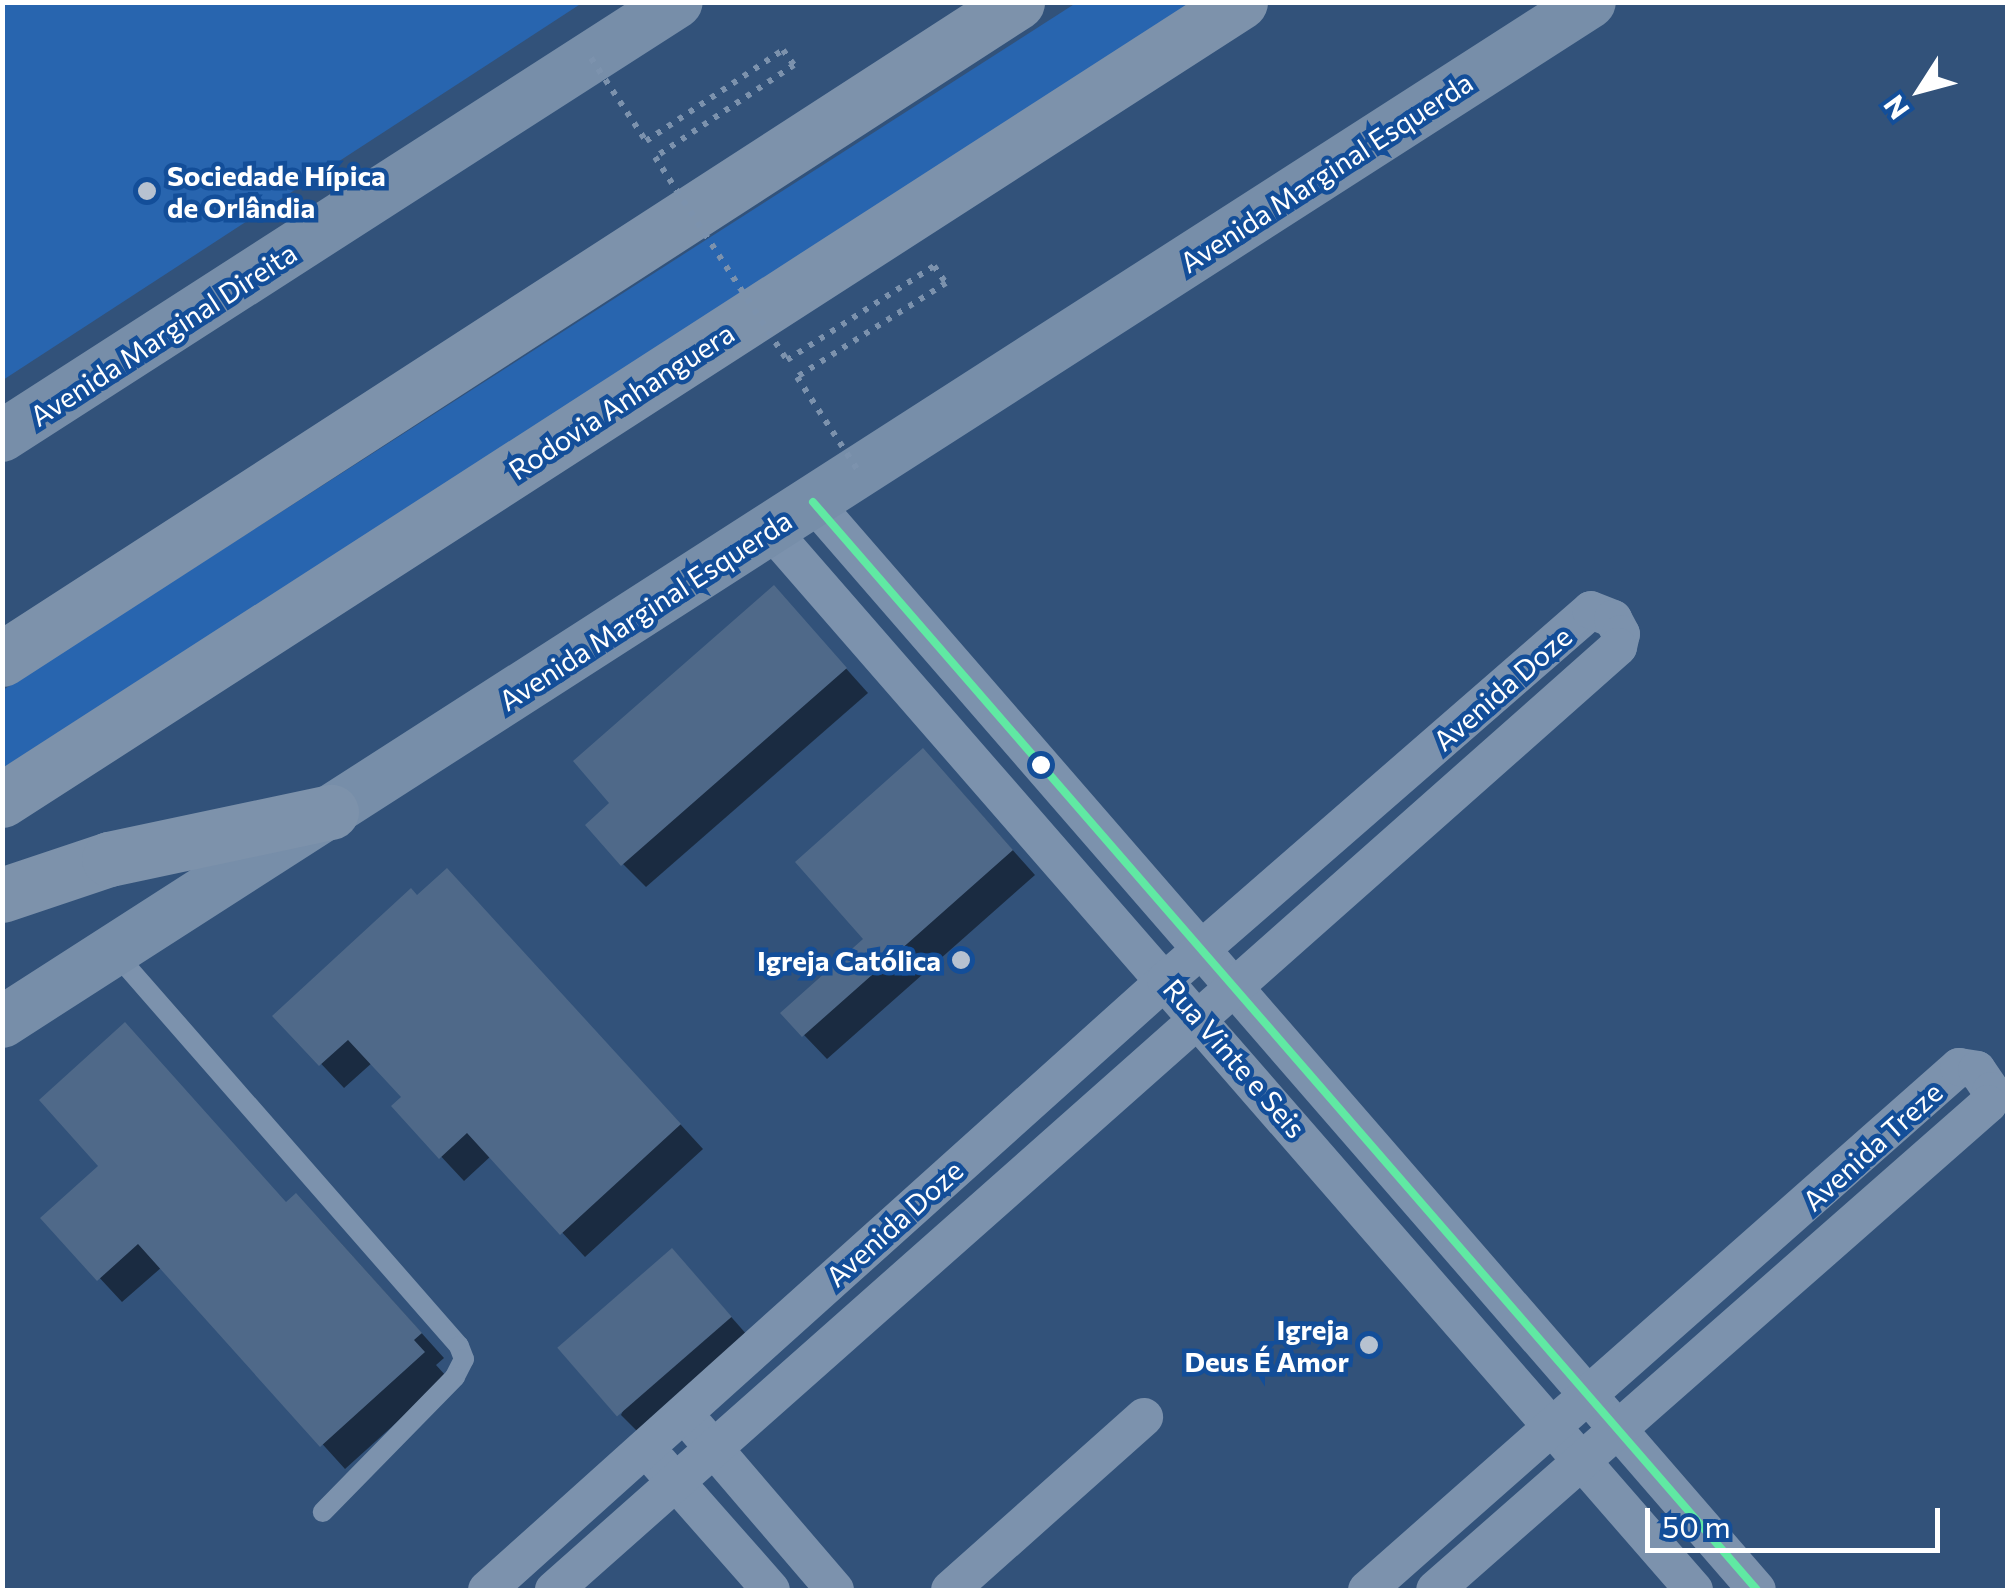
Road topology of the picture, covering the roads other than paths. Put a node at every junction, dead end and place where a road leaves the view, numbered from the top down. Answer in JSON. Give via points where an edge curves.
{"nodes":[{"id":1,"x":676,"y":2,"type":"edge"},
{"id":2,"x":1017,"y":2,"type":"edge"},
{"id":3,"x":1240,"y":2,"type":"edge"},
{"id":4,"x":1590,"y":2,"type":"edge"},
{"id":5,"x":2,"y":436,"type":"edge"},
{"id":6,"x":792,"y":516,"type":"junction"},
{"id":7,"x":2,"y":658,"type":"edge"},
{"id":8,"x":1461,"y":724,"type":"junction"},
{"id":9,"x":1492,"y":759,"type":"junction"},
{"id":10,"x":2,"y":800,"type":"edge"},
{"id":11,"x":330,"y":812,"type":"junction"},
{"id":12,"x":2,"y":895,"type":"edge"},
{"id":13,"x":1204,"y":949,"type":"junction"},
{"id":14,"x":114,"y":951,"type":"junction"},
{"id":15,"x":1166,"y":980,"type":"junction"},
{"id":16,"x":1236,"y":986,"type":"junction"},
{"id":17,"x":1200,"y":1020,"type":"junction"},
{"id":18,"x":2,"y":1022,"type":"edge"},
{"id":19,"x":1326,"y":1090,"type":"junction"},
{"id":20,"x":1289,"y":1120,"type":"junction"},
{"id":21,"x":1592,"y":1398,"type":"junction"},
{"id":22,"x":682,"y":1412,"type":"junction"},
{"id":23,"x":1144,"y":1417,"type":"dead end"},
{"id":24,"x":1552,"y":1430,"type":"junction"},
{"id":25,"x":1619,"y":1431,"type":"junction"},
{"id":26,"x":644,"y":1446,"type":"junction"},
{"id":27,"x":714,"y":1449,"type":"junction"},
{"id":28,"x":1581,"y":1463,"type":"junction"},
{"id":29,"x":676,"y":1482,"type":"junction"},
{"id":30,"x":323,"y":1512,"type":"dead end"},
{"id":31,"x":487,"y":1590,"type":"edge"},
{"id":32,"x":554,"y":1590,"type":"edge"},
{"id":33,"x":771,"y":1590,"type":"edge"},
{"id":34,"x":835,"y":1590,"type":"edge"},
{"id":35,"x":950,"y":1590,"type":"edge"},
{"id":36,"x":1367,"y":1590,"type":"edge"},
{"id":37,"x":1436,"y":1590,"type":"edge"},
{"id":38,"x":1694,"y":1590,"type":"edge"},
{"id":39,"x":1757,"y":1590,"type":"edge"}],
"edges":[{"from":1,"to":5,"type":"main road","name":"Avenida Marginal Direita"},
{"from":2,"to":7,"type":"highway"},
{"from":3,"to":10,"type":"highway","name":"Rodovia Anhanguera"},
{"from":4,"to":6,"type":"main road","name":"Avenida Marginal Esquerda"},
{"from":6,"to":11,"type":"main road","name":"Avenida Marginal Esquerda"},
{"from":6,"to":13,"type":"street","name":"Rua Vinte e Seis"},
{"from":6,"to":15,"type":"street","name":"Rua Vinte e Seis"},
{"from":8,"to":9,"type":"street"},
{"from":8,"to":9,"type":"street","name":"Avenida Doze","via":[[1591,610],[1613,618],[1621,634],[1618,647]]},
{"from":8,"to":13,"type":"street","name":"Avenida Doze"},
{"from":9,"to":16,"type":"street","name":"Avenida Doze"},
{"from":11,"to":12,"type":"highway","via":[[109,859]]},
{"from":11,"to":14,"type":"main road","name":"Avenida Marginal Esquerda"},
{"from":13,"to":15,"type":"street","name":"Avenida Doze"},
{"from":13,"to":16,"type":"street","name":"Rua Vinte e Seis"},
{"from":14,"to":18,"type":"main road","name":"Avenida Marginal Esquerda"},
{"from":14,"to":30,"type":"lane","via":[[464,1359],[454,1378]]},
{"from":15,"to":17,"type":"street","name":"Rua Vinte e Seis"},
{"from":15,"to":22,"type":"street","name":"Avenida Doze"},
{"from":16,"to":17,"type":"street","name":"Avenida Doze"},
{"from":16,"to":19,"type":"street","name":"Rua Vinte e Seis"},
{"from":17,"to":20,"type":"street","name":"Rua Vinte e Seis"},
{"from":17,"to":27,"type":"street","name":"Avenida Doze"},
{"from":19,"to":20,"type":"street"},
{"from":19,"to":21,"type":"street","name":"Rua Vinte e Seis"},
{"from":20,"to":24,"type":"street","name":"Rua Vinte e Seis"},
{"from":21,"to":24,"type":"street","name":"Avenida Treze"},
{"from":21,"to":25,"type":"street","name":"Rua Vinte e Seis"},
{"from":21,"to":25,"type":"street","name":"Avenida Treze","via":[[1959,1068],[1972,1066],[1982,1076],[1992,1091],[1988,1104]]},
{"from":22,"to":26,"type":"street","name":"Avenida Doze"},
{"from":22,"to":27,"type":"street"},
{"from":23,"to":35,"type":"street"},
{"from":24,"to":28,"type":"street","name":"Rua Vinte e Seis"},
{"from":24,"to":36,"type":"street","name":"Avenida Treze"},
{"from":25,"to":28,"type":"street","name":"Avenida Treze"},
{"from":25,"to":39,"type":"street","name":"Rua Vinte e Seis"},
{"from":26,"to":29,"type":"street"},
{"from":26,"to":31,"type":"street","name":"Avenida Doze"},
{"from":27,"to":29,"type":"street","name":"Avenida Doze"},
{"from":27,"to":34,"type":"street"},
{"from":28,"to":37,"type":"street","name":"Avenida Treze"},
{"from":28,"to":38,"type":"street","name":"Rua Vinte e Seis"},
{"from":29,"to":32,"type":"street","name":"Avenida Doze"},
{"from":29,"to":33,"type":"street"}]}
